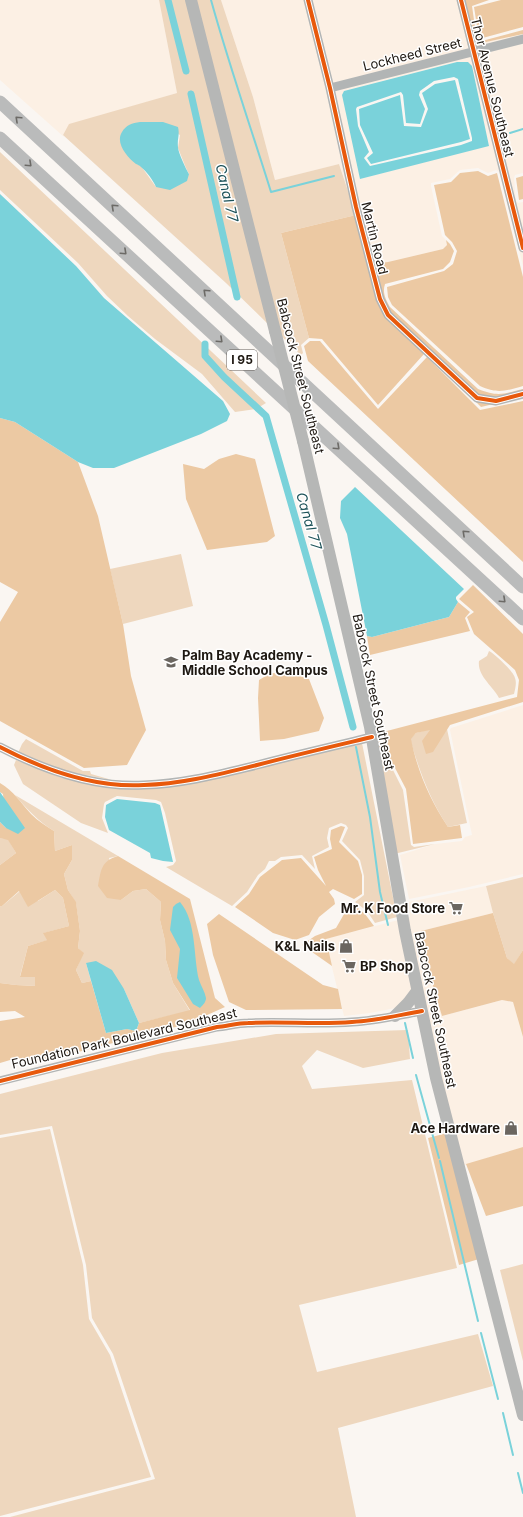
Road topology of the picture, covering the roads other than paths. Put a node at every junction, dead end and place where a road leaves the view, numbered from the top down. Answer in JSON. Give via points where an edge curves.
{"nodes":[{"id":1,"x":192,"y":0,"type":"edge"},
{"id":2,"x":308,"y":0,"type":"edge"},
{"id":3,"x":461,"y":0,"type":"edge"},
{"id":4,"x":523,"y":39,"type":"edge"},
{"id":5,"x":474,"y":52,"type":"junction"},
{"id":6,"x":330,"y":88,"type":"junction"},
{"id":7,"x":0,"y":102,"type":"edge"},
{"id":8,"x":0,"y":138,"type":"edge"},
{"id":9,"x":523,"y":248,"type":"edge"},
{"id":10,"x":523,"y":394,"type":"edge"},
{"id":11,"x":523,"y":587,"type":"edge"},
{"id":12,"x":523,"y":619,"type":"edge"},
{"id":13,"x":372,"y":737,"type":"junction"},
{"id":14,"x":0,"y":747,"type":"edge"},
{"id":15,"x":417,"y":991,"type":"junction"},
{"id":16,"x":422,"y":1011,"type":"junction"},
{"id":17,"x":395,"y":1016,"type":"junction"},
{"id":18,"x":0,"y":1081,"type":"edge"},
{"id":19,"x":519,"y":1385,"type":"edge"},
{"id":20,"x":523,"y":1415,"type":"edge"}],
"edges":[{"from":1,"to":13,"type":"main road","name":"Babcock Street Southeast","bridge":true,"via":[[303,442]]},
{"from":2,"to":6,"type":"street","name":"Martin Road"},
{"from":3,"to":5,"type":"street","name":"Thor Avenue Southeast"},
{"from":4,"to":5,"type":"street","name":"Lockheed Street"},
{"from":5,"to":6,"type":"street","name":"Lockheed Street"},
{"from":5,"to":9,"type":"street","name":"Thor Avenue Southeast"},
{"from":6,"to":10,"type":"street","name":"Martin Road","via":[[356,207],[380,299],[388,315],[477,398],[496,401]]},
{"from":11,"to":7,"type":"highway","number":"I 95","one_way":true},
{"from":8,"to":12,"type":"highway","number":"I 95","one_way":true},
{"from":13,"to":14,"type":"street","via":[[215,775],[144,786],[122,785],[63,774],[22,759]]},
{"from":13,"to":15,"type":"main road","name":"Babcock Street Southeast","via":[[397,890]]},
{"from":15,"to":16,"type":"main road","name":"Babcock Street Southeast"},
{"from":15,"to":17,"type":"main road"},
{"from":16,"to":17,"type":"street","name":"Foundation Park Boulevard Southeast"},
{"from":16,"to":19,"type":"main road","name":"Babcock Street Southeast","via":[[436,1078]]},
{"from":17,"to":18,"type":"street","name":"Foundation Park Boulevard Southeast","via":[[324,1024],[247,1023],[217,1027]]},
{"from":19,"to":20,"type":"main road","name":"Babcock Street Southeast"}]}
